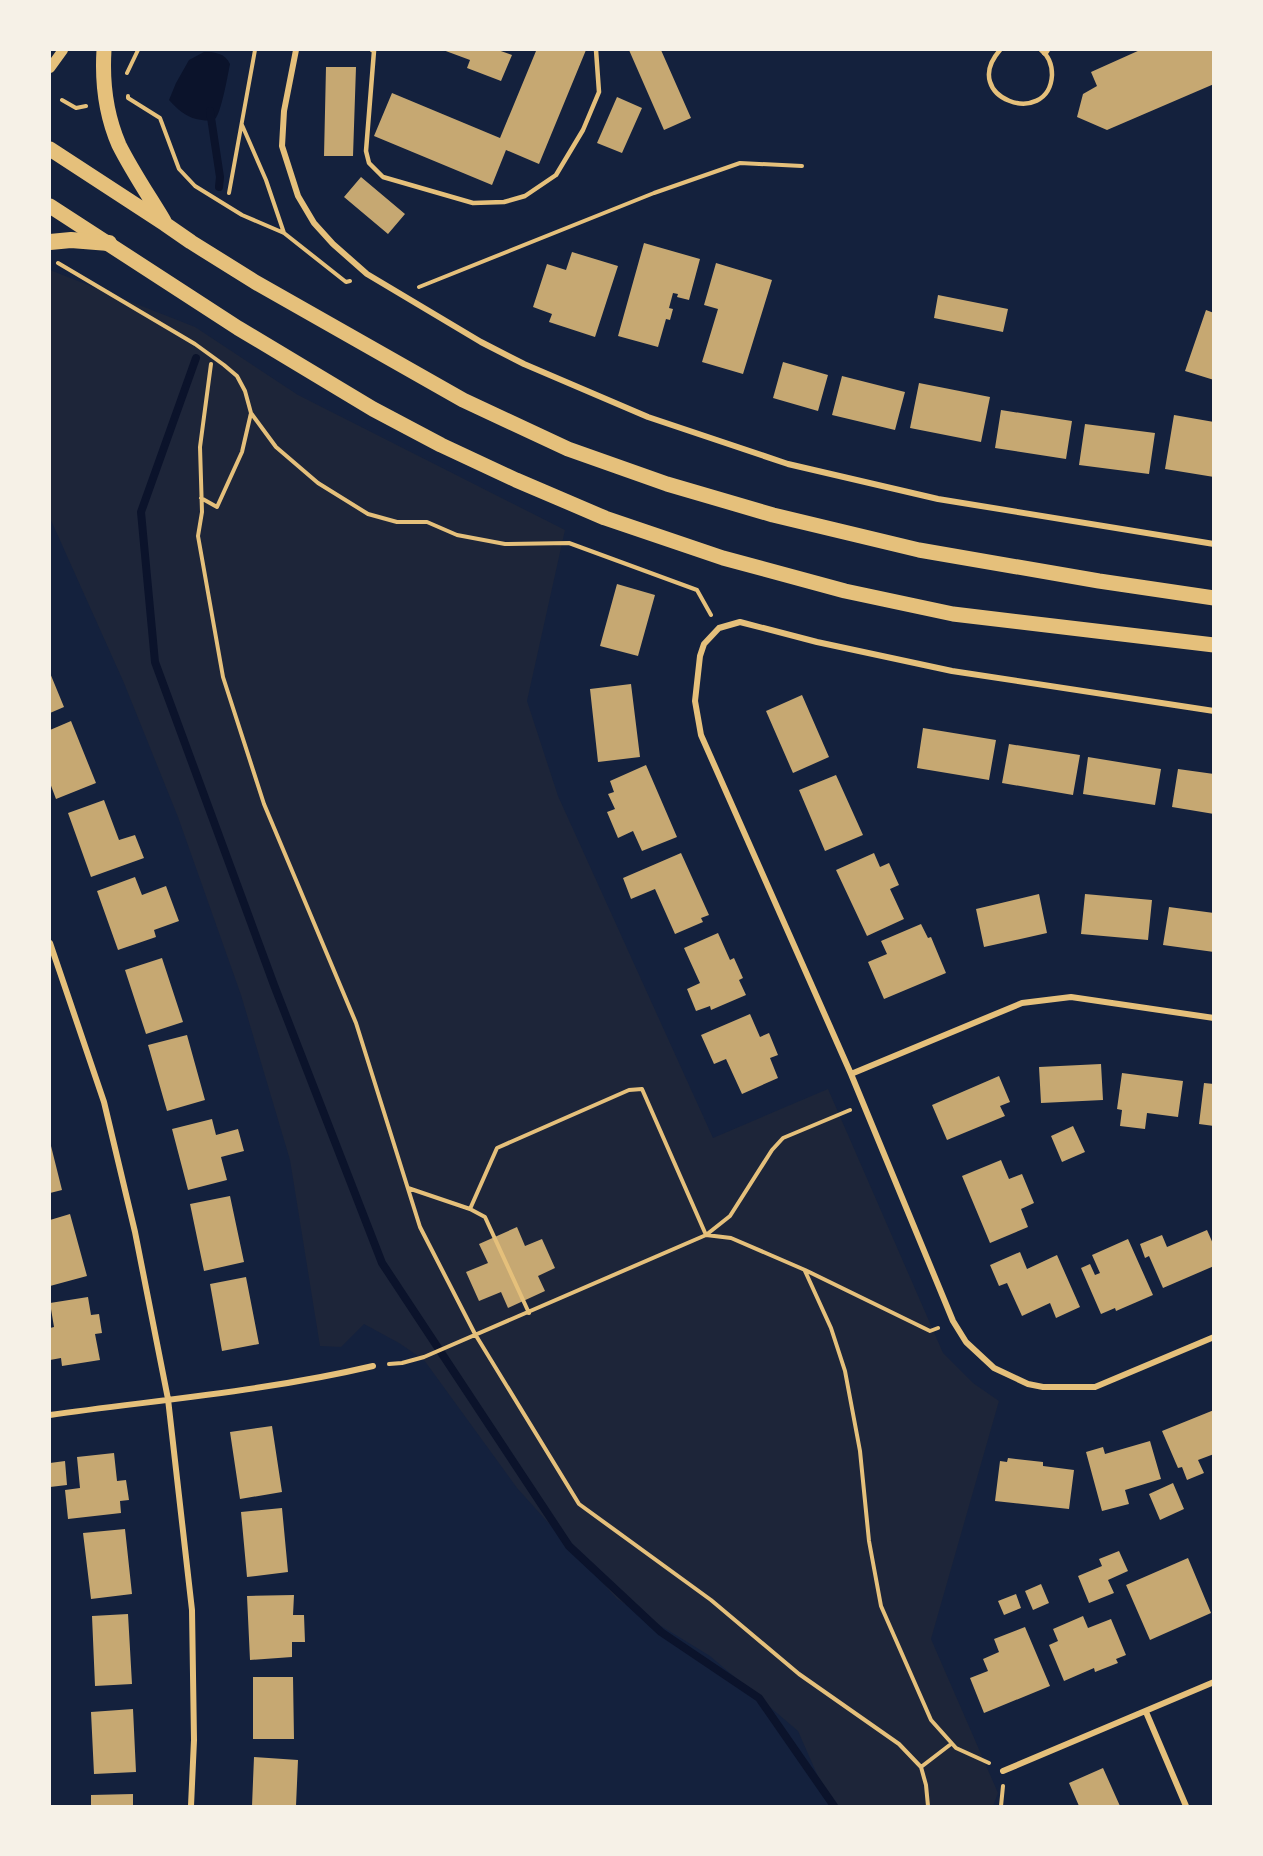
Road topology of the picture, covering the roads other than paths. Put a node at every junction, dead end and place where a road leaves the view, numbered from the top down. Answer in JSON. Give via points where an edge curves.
{"nodes":[{"id":1,"x":63,"y":50,"type":"edge"},
{"id":2,"x":104,"y":50,"type":"edge"},
{"id":3,"x":296,"y":50,"type":"edge"},
{"id":4,"x":372,"y":50,"type":"edge"},
{"id":5,"x":596,"y":50,"type":"edge"},
{"id":6,"x":1000,"y":50,"type":"edge"},
{"id":7,"x":1045,"y":51,"type":"edge"},
{"id":8,"x":50,"y":68,"type":"edge"},
{"id":9,"x":50,"y":149,"type":"edge"},
{"id":10,"x":50,"y":206,"type":"edge"},
{"id":11,"x":165,"y":224,"type":"junction"},
{"id":12,"x":50,"y":242,"type":"edge"},
{"id":13,"x":109,"y":243,"type":"junction"},
{"id":14,"x":1214,"y":544,"type":"edge"},
{"id":15,"x":1214,"y":598,"type":"edge"},
{"id":16,"x":1214,"y":645,"type":"edge"},
{"id":17,"x":1214,"y":711,"type":"edge"},
{"id":18,"x":50,"y":943,"type":"edge"},
{"id":19,"x":1214,"y":1018,"type":"edge"},
{"id":20,"x":851,"y":1074,"type":"junction"},
{"id":21,"x":1214,"y":1337,"type":"edge"},
{"id":22,"x":373,"y":1366,"type":"road end"},
{"id":23,"x":168,"y":1399,"type":"junction"},
{"id":24,"x":50,"y":1414,"type":"edge"},
{"id":25,"x":1214,"y":1682,"type":"edge"},
{"id":26,"x":1146,"y":1712,"type":"junction"},
{"id":27,"x":1003,"y":1771,"type":"road end"},
{"id":28,"x":191,"y":1806,"type":"edge"},
{"id":29,"x":1186,"y":1806,"type":"edge"}],
"edges":[{"from":1,"to":8,"type":"street"},
{"from":2,"to":11,"type":"main road","via":[[102,79],[119,144]]},
{"from":3,"to":14,"type":"street","via":[[284,111],[282,146],[297,196],[314,223],[367,274],[481,342],[648,417],[788,464],[938,500]]},
{"from":4,"to":5,"type":"lane","via":[[366,151],[369,163],[383,177],[473,204],[525,196],[556,175],[583,130],[599,92]]},
{"from":6,"to":7,"type":"lane","via":[[990,66],[991,84],[1003,99],[1021,104],[1031,103],[1047,91],[1052,72]]},
{"from":9,"to":11,"type":"main road"},
{"from":10,"to":13,"type":"main road"},
{"from":11,"to":15,"type":"main road","via":[[255,282],[463,400],[568,449],[773,515],[919,550]]},
{"from":12,"to":13,"type":"highway"},
{"from":13,"to":16,"type":"main road","via":[[373,409],[441,445],[605,518],[723,558],[845,591],[954,614]]},
{"from":17,"to":20,"type":"street","via":[[952,671],[740,622],[719,628],[700,656],[695,701],[701,735]]},
{"from":18,"to":23,"type":"street","via":[[104,1102]]},
{"from":19,"to":20,"type":"street","via":[[1071,998],[1022,1003]]},
{"from":20,"to":21,"type":"street","via":[[953,1321],[966,1342],[994,1368],[1043,1388],[1095,1387]]},
{"from":22,"to":23,"type":"street","via":[[327,1377]]},
{"from":23,"to":24,"type":"street"},
{"from":23,"to":28,"type":"street","via":[[192,1610]]},
{"from":25,"to":26,"type":"street"},
{"from":26,"to":27,"type":"street"},
{"from":26,"to":29,"type":"street"}]}
